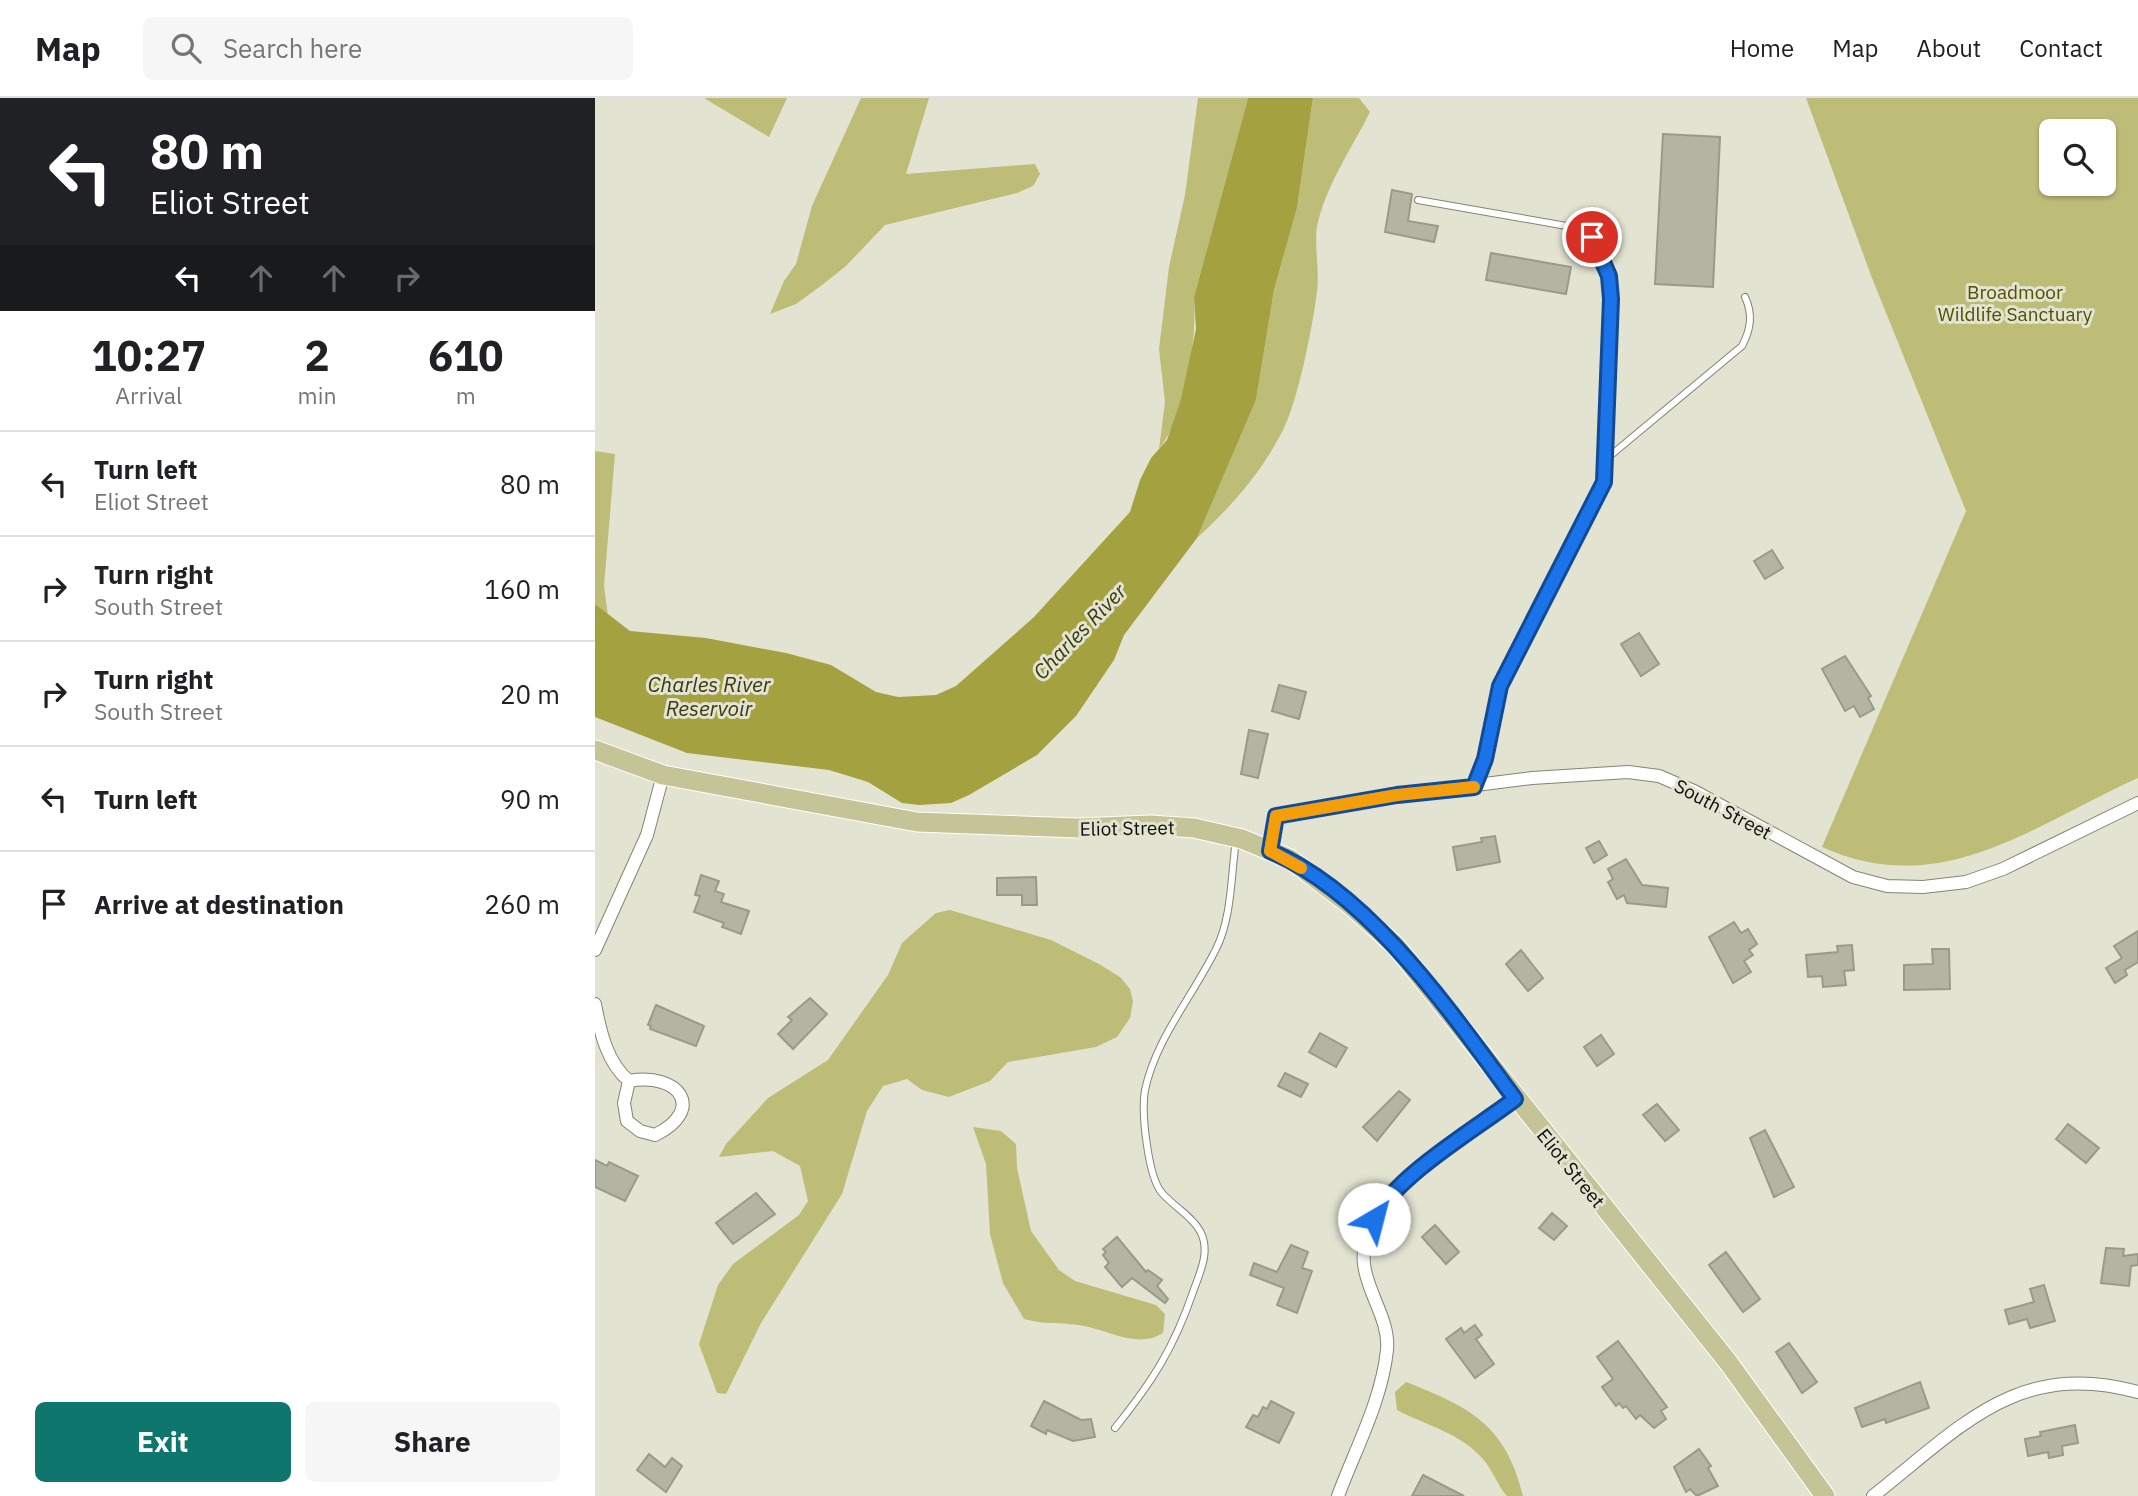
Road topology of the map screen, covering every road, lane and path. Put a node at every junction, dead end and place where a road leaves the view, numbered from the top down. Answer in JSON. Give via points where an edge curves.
{"nodes":[{"id":1,"x":1418,"y":200,"type":"dead end"},
{"id":2,"x":1745,"y":297,"type":"dead end"},
{"id":3,"x":1605,"y":460,"type":"junction"},
{"id":4,"x":595,"y":750,"type":"edge"},
{"id":5,"x":663,"y":775,"type":"junction"},
{"id":6,"x":1474,"y":787,"type":"junction"},
{"id":7,"x":2138,"y":803,"type":"edge"},
{"id":8,"x":1237,"y":838,"type":"junction"},
{"id":9,"x":1270,"y":851,"type":"junction"},
{"id":10,"x":595,"y":950,"type":"edge"},
{"id":11,"x":595,"y":1004,"type":"edge"},
{"id":12,"x":629,"y":1081,"type":"junction"},
{"id":13,"x":1515,"y":1099,"type":"junction"},
{"id":14,"x":2138,"y":1392,"type":"edge"},
{"id":15,"x":1115,"y":1428,"type":"dead end"},
{"id":16,"x":1338,"y":1496,"type":"edge"},
{"id":17,"x":1825,"y":1496,"type":"edge"},
{"id":18,"x":1873,"y":1496,"type":"edge"}],
"edges":[{"from":1,"to":3,"type":"lane","via":[[1578,228],[1592,237],[1609,276],[1611,299]]},
{"from":2,"to":3,"type":"lane","via":[[1751,310],[1742,346]]},
{"from":3,"to":6,"type":"lane","via":[[1604,482],[1500,686],[1485,759]]},
{"from":4,"to":5,"type":"main road","name":"Eliot Street"},
{"from":5,"to":8,"type":"main road","name":"Eliot Street","via":[[917,822],[1078,828],[1150,825]]},
{"from":5,"to":10,"type":"street","via":[[647,835]]},
{"from":6,"to":7,"type":"street","name":"South Street","via":[[1594,772],[1659,776],[1853,877],[1887,886],[1923,887],[1966,883],[2003,869]]},
{"from":6,"to":9,"type":"street","name":"South Street","via":[[1276,816]]},
{"from":8,"to":9,"type":"main road","name":"Eliot Street"},
{"from":8,"to":15,"type":"lane","via":[[1218,946],[1162,1042],[1145,1094],[1153,1174],[1160,1191],[1199,1229],[1205,1244],[1204,1261],[1177,1339],[1147,1389]]},
{"from":9,"to":13,"type":"main road","name":"Eliot Street","via":[[1290,859],[1395,945]]},
{"from":11,"to":12,"type":"street","via":[[600,1033],[618,1073]]},
{"from":12,"to":12,"type":"street","via":[[646,1078],[675,1086],[681,1098],[680,1116],[655,1135],[640,1131],[627,1121],[624,1103]]},
{"from":13,"to":16,"type":"street","via":[[1403,1183],[1381,1206],[1367,1233],[1363,1262],[1387,1349],[1377,1392]]},
{"from":13,"to":17,"type":"main road","name":"Eliot Street","via":[[1728,1362]]},
{"from":14,"to":18,"type":"street","via":[[2073,1381],[2015,1394],[1982,1412]]}]}
